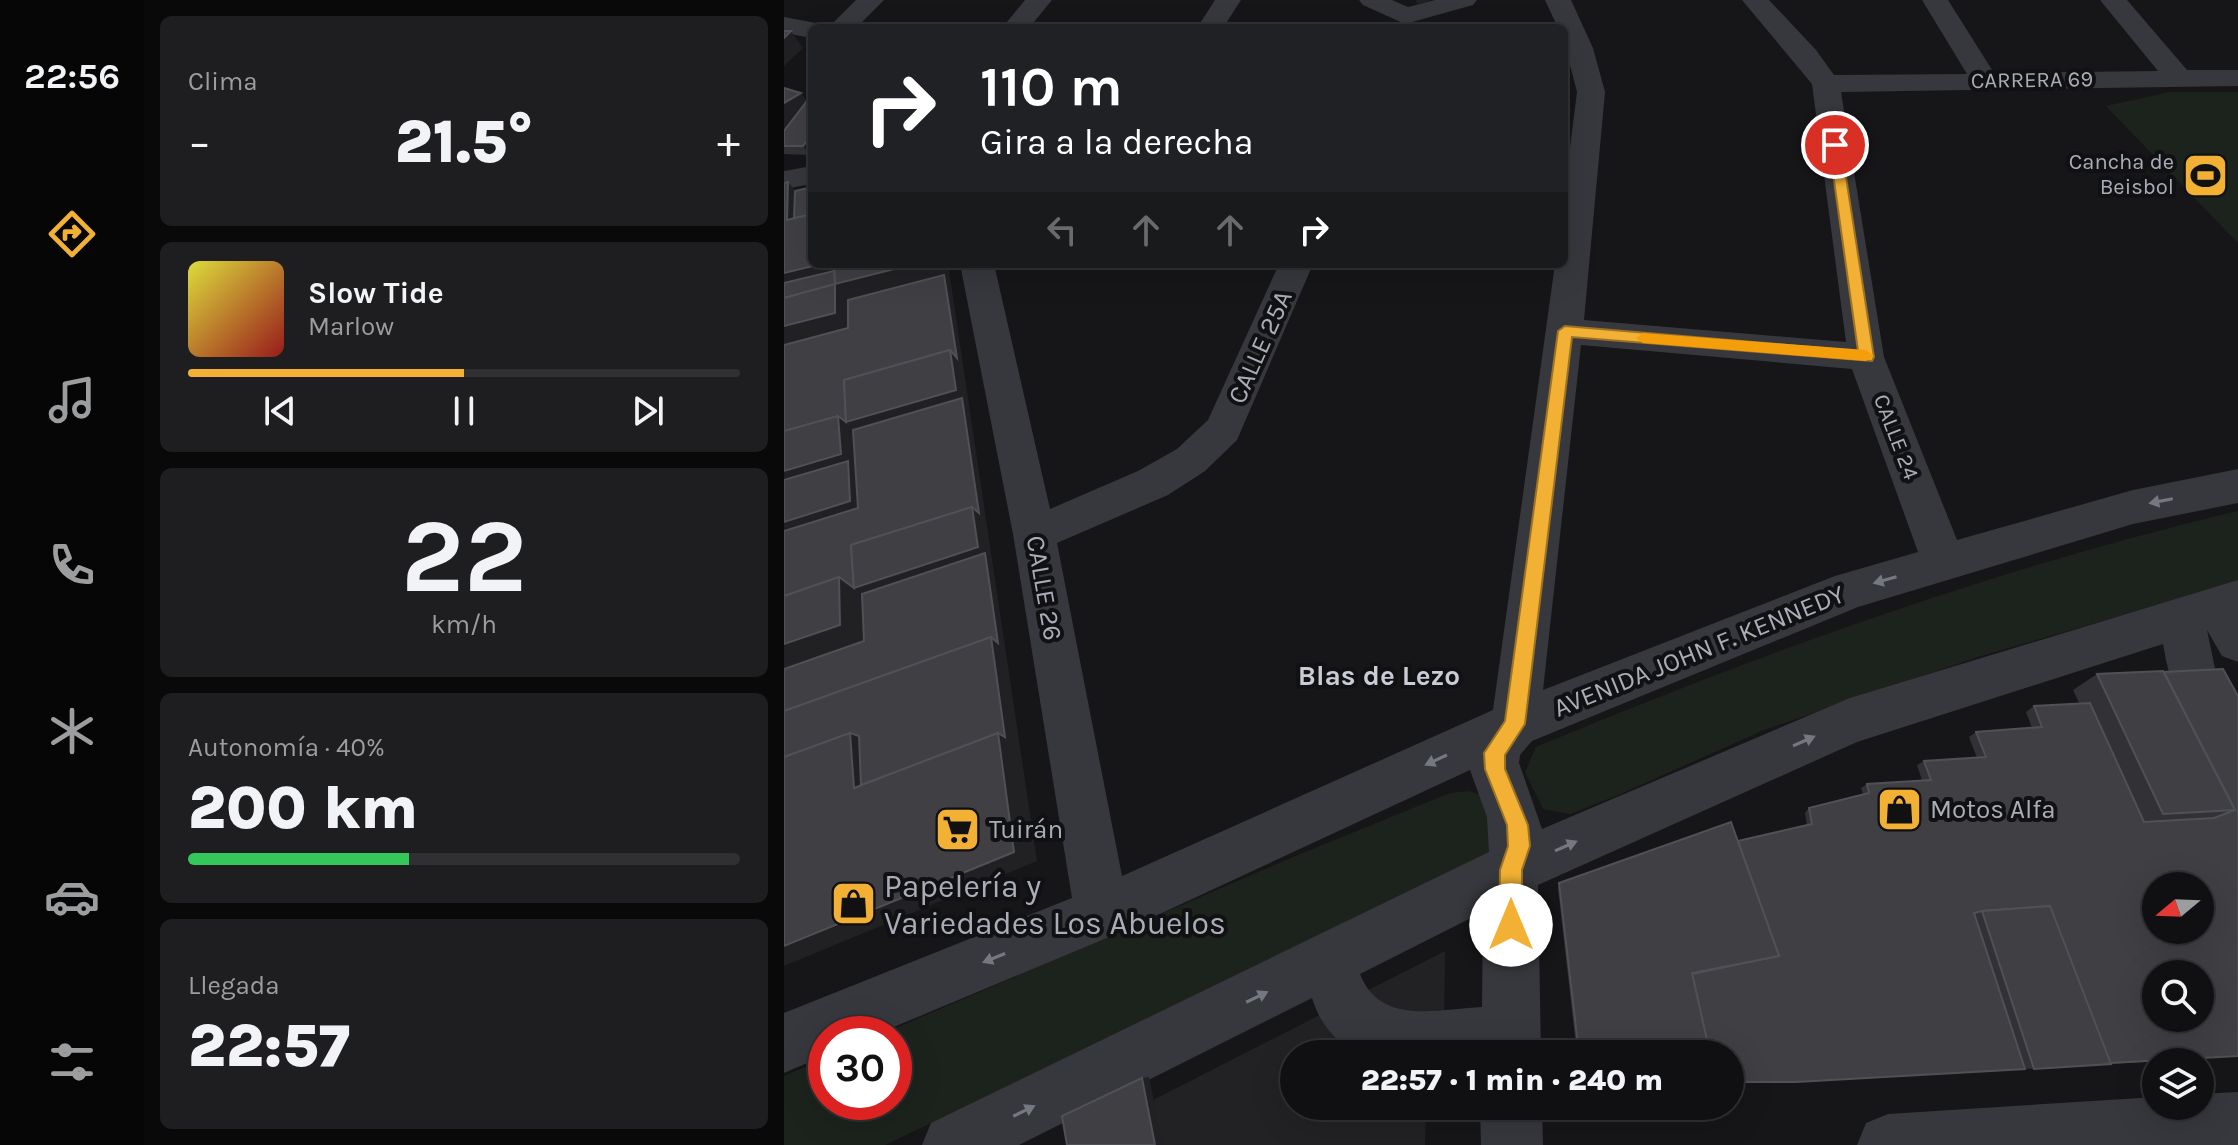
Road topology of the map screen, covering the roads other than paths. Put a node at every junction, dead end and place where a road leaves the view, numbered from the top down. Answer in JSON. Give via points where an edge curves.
{"nodes":[{"id":1,"x":871,"y":0,"type":"edge"},
{"id":2,"x":1039,"y":0,"type":"edge"},
{"id":3,"x":1228,"y":0,"type":"edge"},
{"id":4,"x":1372,"y":0,"type":"edge"},
{"id":5,"x":1464,"y":0,"type":"edge"},
{"id":6,"x":1558,"y":0,"type":"edge"},
{"id":7,"x":1755,"y":0,"type":"edge"},
{"id":8,"x":1935,"y":0,"type":"edge"},
{"id":9,"x":2113,"y":0,"type":"edge"},
{"id":10,"x":1403,"y":22,"type":"edge"},
{"id":11,"x":845,"y":24,"type":"edge"},
{"id":12,"x":1018,"y":24,"type":"edge"},
{"id":13,"x":1213,"y":24,"type":"edge"},
{"id":14,"x":784,"y":25,"type":"edge"},
{"id":15,"x":808,"y":29,"type":"edge"},
{"id":16,"x":2178,"y":77,"type":"junction"},
{"id":17,"x":2238,"y":78,"type":"edge"},
{"id":18,"x":1985,"y":81,"type":"junction"},
{"id":19,"x":1826,"y":84,"type":"junction"},
{"id":20,"x":808,"y":176,"type":"edge"},
{"id":21,"x":784,"y":180,"type":"edge"},
{"id":22,"x":978,"y":268,"type":"edge"},
{"id":23,"x":1294,"y":268,"type":"edge"},
{"id":24,"x":1565,"y":331,"type":"junction"},
{"id":25,"x":1866,"y":357,"type":"junction"},
{"id":26,"x":2238,"y":486,"type":"edge"},
{"id":27,"x":1034,"y":534,"type":"junction"},
{"id":28,"x":1944,"y":564,"type":"junction"},
{"id":29,"x":2219,"y":616,"type":"edge"},
{"id":30,"x":1505,"y":747,"type":"junction"},
{"id":31,"x":2238,"y":782,"type":"edge"},
{"id":32,"x":1514,"y":848,"type":"junction"},
{"id":33,"x":1102,"y":913,"type":"junction"},
{"id":34,"x":1327,"y":962,"type":"junction"},
{"id":35,"x":1388,"y":1040,"type":"edge"},
{"id":36,"x":1510,"y":1040,"type":"edge"},
{"id":37,"x":784,"y":1043,"type":"edge"},
{"id":38,"x":1511,"y":1120,"type":"edge"},
{"id":39,"x":2238,"y":1123,"type":"edge"},
{"id":40,"x":953,"y":1145,"type":"edge"},
{"id":41,"x":1512,"y":1145,"type":"edge"},
{"id":42,"x":1888,"y":1145,"type":"edge"}],
"edges":[{"from":1,"to":11,"type":"street"},
{"from":2,"to":12,"type":"street"},
{"from":3,"to":13,"type":"street"},
{"from":4,"to":10,"type":"street"},
{"from":5,"to":10,"type":"street"},
{"from":6,"to":24,"type":"street","via":[[1580,48],[1591,92]]},
{"from":7,"to":19,"type":"street","name":"CALLE 24"},
{"from":8,"to":18,"type":"street"},
{"from":9,"to":16,"type":"street"},
{"from":14,"to":15,"type":"street"},
{"from":16,"to":17,"type":"street","name":"CARRERA 69"},
{"from":16,"to":18,"type":"street","name":"CARRERA 69"},
{"from":18,"to":19,"type":"street","name":"CARRERA 69"},
{"from":19,"to":25,"type":"street","name":"CALLE 24"},
{"from":20,"to":21,"type":"street"},
{"from":22,"to":27,"type":"street","name":"CALLE 26"},
{"from":23,"to":27,"type":"street","name":"CALLE 25A","via":[[1223,429],[1191,460],[1153,483]]},
{"from":24,"to":25,"type":"street"},
{"from":24,"to":30,"type":"street"},
{"from":25,"to":28,"type":"street","name":"CALLE 24"},
{"from":26,"to":28,"type":"street","name":"AVENIDA JOHN F. KENNEDY","one_way":true,"via":[[2133,507]]},
{"from":27,"to":33,"type":"street","name":"CALLE 26"},
{"from":28,"to":30,"type":"street","name":"AVENIDA JOHN F. KENNEDY","one_way":true,"via":[[1851,590]]},
{"from":29,"to":31,"type":"street","via":[[2186,652],[2204,716]]},
{"from":32,"to":29,"type":"street","one_way":true,"via":[[1850,721]]},
{"from":30,"to":32,"type":"street"},
{"from":30,"to":33,"type":"street","name":"AVENIDA JOHN F. KENNEDY","one_way":true},
{"from":32,"to":34,"type":"street"},
{"from":32,"to":36,"type":"street"},
{"from":33,"to":37,"type":"street","name":"AVENIDA JOHN F. KENNEDY","one_way":true},
{"from":34,"to":35,"type":"street","via":[[1343,1005]]},
{"from":40,"to":34,"type":"street","one_way":true},
{"from":38,"to":41,"type":"street"},
{"from":39,"to":42,"type":"street"}]}
